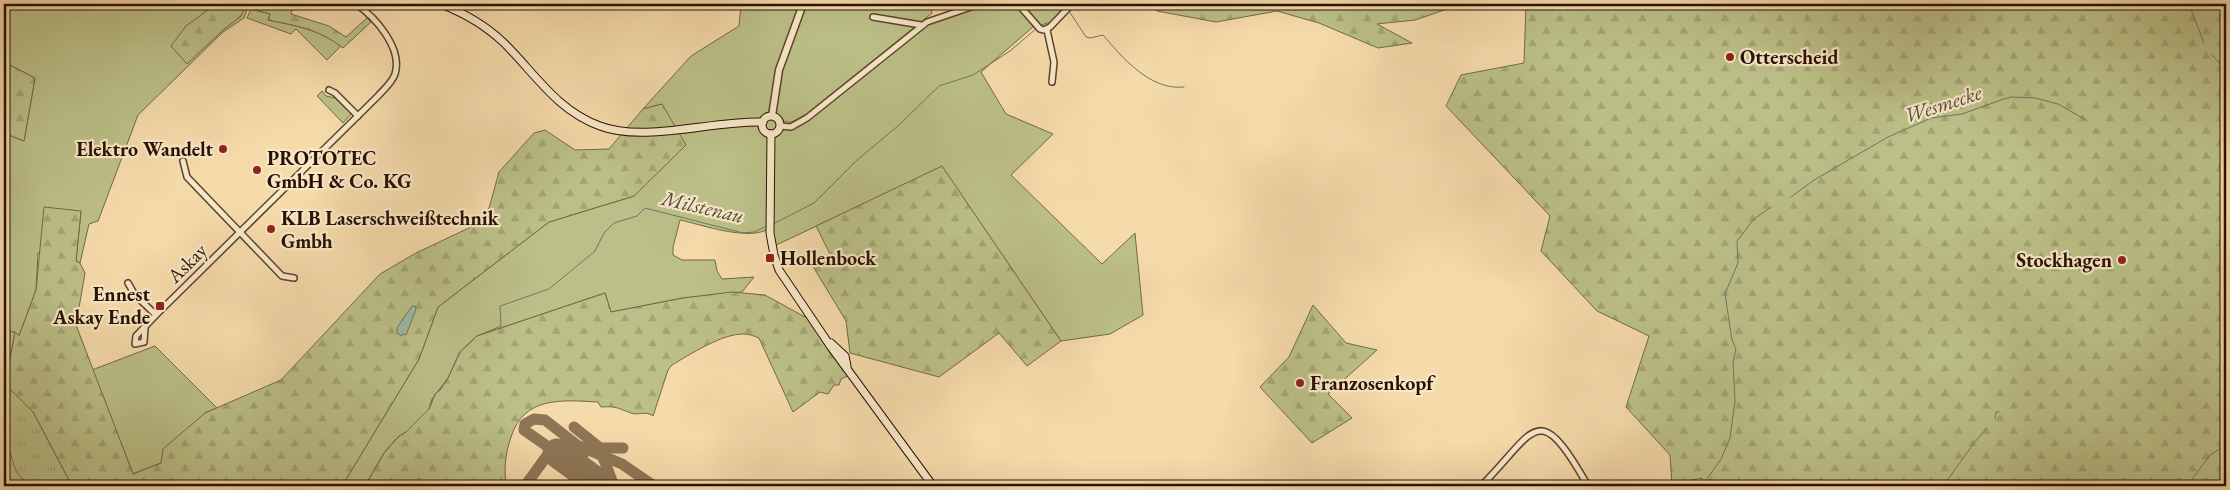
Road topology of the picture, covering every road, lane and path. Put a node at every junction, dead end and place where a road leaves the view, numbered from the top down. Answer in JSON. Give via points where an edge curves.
{"nodes":[{"id":1,"x":356,"y":4,"type":"edge"},
{"id":2,"x":441,"y":4,"type":"edge"},
{"id":3,"x":602,"y":4,"type":"edge"},
{"id":4,"x":610,"y":4,"type":"edge"},
{"id":5,"x":803,"y":4,"type":"edge"},
{"id":6,"x":999,"y":4,"type":"edge"},
{"id":7,"x":1014,"y":4,"type":"edge"},
{"id":8,"x":1072,"y":4,"type":"edge"},
{"id":9,"x":873,"y":17,"type":"dead end"},
{"id":10,"x":921,"y":25,"type":"junction"},
{"id":11,"x":1047,"y":30,"type":"junction"},
{"id":12,"x":1052,"y":82,"type":"dead end"},
{"id":13,"x":329,"y":90,"type":"dead end"},
{"id":14,"x":358,"y":116,"type":"junction"},
{"id":15,"x":772,"y":116,"type":"junction"},
{"id":16,"x":763,"y":122,"type":"junction"},
{"id":17,"x":780,"y":126,"type":"junction"},
{"id":18,"x":771,"y":134,"type":"junction"},
{"id":19,"x":183,"y":162,"type":"dead end"},
{"id":20,"x":240,"y":232,"type":"junction"},
{"id":21,"x":294,"y":278,"type":"dead end"},
{"id":22,"x":128,"y":283,"type":"dead end"},
{"id":23,"x":156,"y":316,"type":"junction"},
{"id":24,"x":145,"y":328,"type":"dead end"},
{"id":25,"x":933,"y":486,"type":"edge"},
{"id":26,"x":1481,"y":486,"type":"edge"},
{"id":27,"x":1588,"y":486,"type":"edge"}],
"edges":[{"from":1,"to":14,"type":"street","name":"Askay","via":[[378,25],[396,56],[396,66],[388,86]]},
{"from":2,"to":16,"type":"main road","via":[[484,27],[503,42],[554,98],[600,126],[642,132],[732,122]]},
{"from":3,"to":4,"type":"street"},
{"from":5,"to":15,"type":"street","via":[[779,70]]},
{"from":6,"to":10,"type":"street","via":[[974,6]]},
{"from":7,"to":11,"type":"street","via":[[1019,5],[1040,29]]},
{"from":8,"to":11,"type":"street"},
{"from":9,"to":10,"type":"street"},
{"from":10,"to":17,"type":"street","via":[[807,118],[791,127]]},
{"from":11,"to":12,"type":"street","via":[[1054,62]]},
{"from":13,"to":14,"type":"street"},
{"from":14,"to":20,"type":"street","name":"Askay"},
{"from":15,"to":16,"type":"main road"},
{"from":15,"to":17,"type":"main road","via":[[778,119]]},
{"from":16,"to":18,"type":"main road","via":[[764,130]]},
{"from":17,"to":18,"type":"main road"},
{"from":18,"to":25,"type":"main road","via":[[770,224],[774,255],[783,278]]},
{"from":19,"to":20,"type":"street","via":[[187,177]]},
{"from":20,"to":21,"type":"street","via":[[282,276]]},
{"from":20,"to":23,"type":"street","name":"Askay"},
{"from":22,"to":23,"type":"street"},
{"from":23,"to":24,"type":"street","name":"Askay"},
{"from":26,"to":27,"type":"street","via":[[1524,437],[1539,431],[1549,432],[1559,440]]}]}
